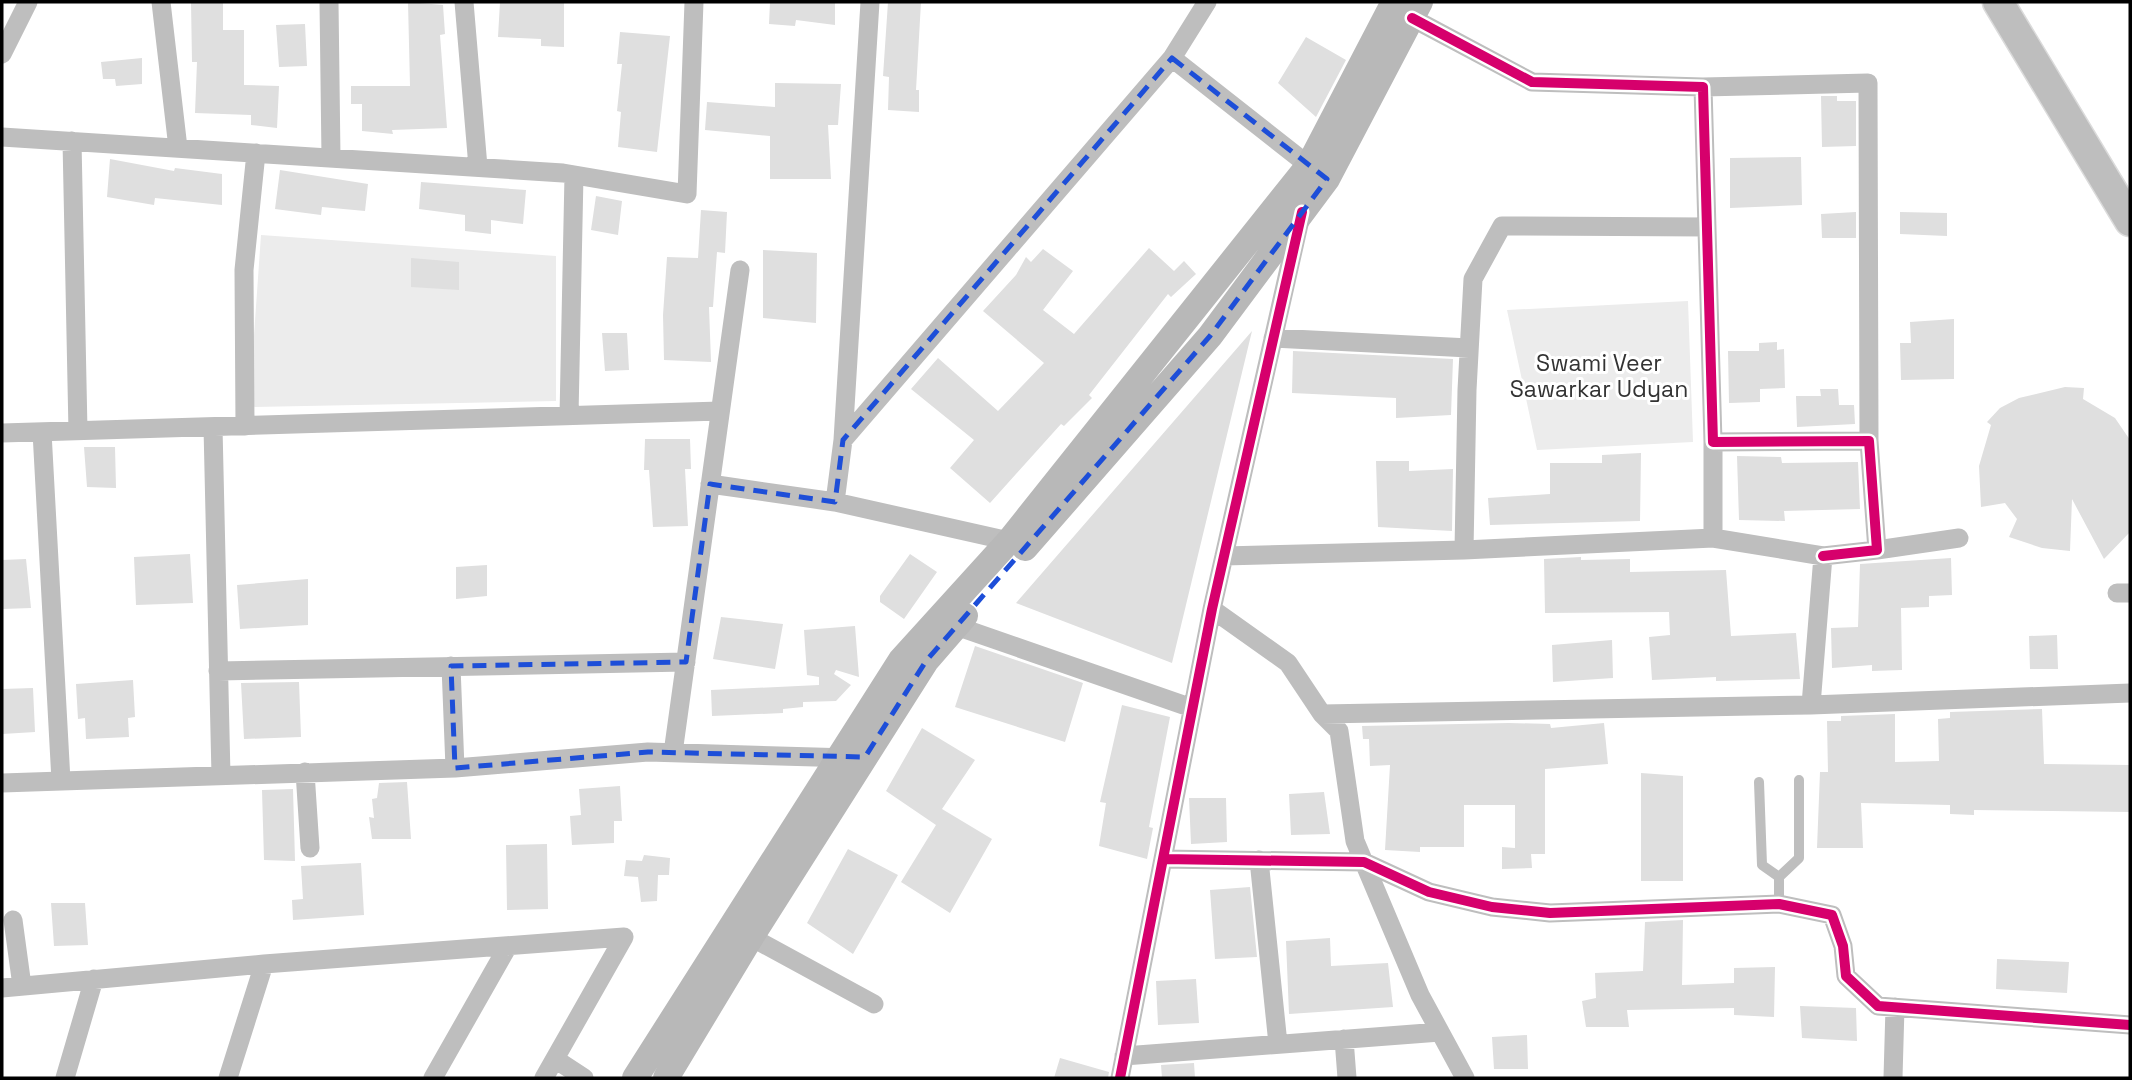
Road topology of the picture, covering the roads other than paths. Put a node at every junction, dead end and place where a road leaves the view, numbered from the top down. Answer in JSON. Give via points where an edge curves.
{"nodes":[{"id":1,"x":29,"y":2,"type":"edge"},
{"id":2,"x":162,"y":2,"type":"edge"},
{"id":3,"x":329,"y":2,"type":"edge"},
{"id":4,"x":464,"y":2,"type":"edge"},
{"id":5,"x":694,"y":2,"type":"edge"},
{"id":6,"x":870,"y":2,"type":"edge"},
{"id":7,"x":1207,"y":2,"type":"edge"},
{"id":8,"x":1998,"y":2,"type":"edge"},
{"id":9,"x":1409,"y":7,"type":"edge"},
{"id":10,"x":2,"y":54,"type":"edge"},
{"id":11,"x":1172,"y":58,"type":"junction"},
{"id":12,"x":1703,"y":88,"type":"junction"},
{"id":13,"x":2,"y":137,"type":"edge"},
{"id":14,"x":72,"y":141,"type":"junction"},
{"id":15,"x":178,"y":148,"type":"junction"},
{"id":16,"x":256,"y":153,"type":"junction"},
{"id":17,"x":331,"y":158,"type":"junction"},
{"id":18,"x":478,"y":167,"type":"junction"},
{"id":19,"x":1317,"y":172,"type":"junction"},
{"id":20,"x":574,"y":174,"type":"junction"},
{"id":21,"x":1302,"y":212,"type":"junction"},
{"id":22,"x":2130,"y":221,"type":"edge"},
{"id":23,"x":1707,"y":226,"type":"junction"},
{"id":24,"x":740,"y":270,"type":"dead end"},
{"id":25,"x":1273,"y":338,"type":"junction"},
{"id":26,"x":1469,"y":348,"type":"junction"},
{"id":27,"x":720,"y":411,"type":"junction"},
{"id":28,"x":569,"y":416,"type":"junction"},
{"id":29,"x":245,"y":426,"type":"junction"},
{"id":30,"x":213,"y":427,"type":"junction"},
{"id":31,"x":78,"y":431,"type":"junction"},
{"id":32,"x":42,"y":432,"type":"junction"},
{"id":33,"x":2,"y":433,"type":"edge"},
{"id":34,"x":843,"y":440,"type":"junction"},
{"id":35,"x":1869,"y":441,"type":"junction"},
{"id":36,"x":1713,"y":442,"type":"junction"},
{"id":37,"x":710,"y":484,"type":"junction"},
{"id":38,"x":835,"y":502,"type":"junction"},
{"id":39,"x":1713,"y":538,"type":"junction"},
{"id":40,"x":1959,"y":538,"type":"dead end"},
{"id":41,"x":1009,"y":541,"type":"junction"},
{"id":42,"x":1464,"y":550,"type":"junction"},
{"id":43,"x":1877,"y":550,"type":"junction"},
{"id":44,"x":1224,"y":556,"type":"junction"},
{"id":45,"x":1822,"y":556,"type":"junction"},
{"id":46,"x":1212,"y":609,"type":"junction"},
{"id":47,"x":956,"y":626,"type":"junction"},
{"id":48,"x":686,"y":662,"type":"junction"},
{"id":49,"x":451,"y":666,"type":"junction"},
{"id":50,"x":218,"y":671,"type":"junction"},
{"id":51,"x":2130,"y":693,"type":"edge"},
{"id":52,"x":1811,"y":705,"type":"junction"},
{"id":53,"x":1192,"y":708,"type":"junction"},
{"id":54,"x":1322,"y":714,"type":"junction"},
{"id":55,"x":673,"y":753,"type":"junction"},
{"id":56,"x":852,"y":758,"type":"junction"},
{"id":57,"x":455,"y":768,"type":"junction"},
{"id":58,"x":305,"y":772,"type":"junction"},
{"id":59,"x":221,"y":776,"type":"junction"},
{"id":60,"x":1799,"y":780,"type":"dead end"},
{"id":61,"x":61,"y":781,"type":"junction"},
{"id":62,"x":1759,"y":782,"type":"dead end"},
{"id":63,"x":2,"y":783,"type":"edge"},
{"id":64,"x":310,"y":848,"type":"dead end"},
{"id":65,"x":1163,"y":859,"type":"junction"},
{"id":66,"x":1259,"y":860,"type":"junction"},
{"id":67,"x":1364,"y":862,"type":"junction"},
{"id":68,"x":1779,"y":877,"type":"junction"},
{"id":69,"x":1779,"y":904,"type":"junction"},
{"id":70,"x":13,"y":920,"type":"dead end"},
{"id":71,"x":751,"y":937,"type":"junction"},
{"id":72,"x":508,"y":946,"type":"junction"},
{"id":73,"x":264,"y":964,"type":"junction"},
{"id":74,"x":94,"y":979,"type":"junction"},
{"id":75,"x":23,"y":986,"type":"junction"},
{"id":76,"x":2,"y":988,"type":"edge"},
{"id":77,"x":874,"y":1004,"type":"dead end"},
{"id":78,"x":1895,"y":1007,"type":"junction"},
{"id":79,"x":2130,"y":1025,"type":"edge"},
{"id":80,"x":1440,"y":1032,"type":"junction"},
{"id":81,"x":1344,"y":1039,"type":"junction"},
{"id":82,"x":1278,"y":1044,"type":"junction"},
{"id":83,"x":1124,"y":1056,"type":"junction"},
{"id":84,"x":555,"y":1059,"type":"junction"},
{"id":85,"x":65,"y":1078,"type":"edge"},
{"id":86,"x":228,"y":1078,"type":"edge"},
{"id":87,"x":433,"y":1078,"type":"edge"},
{"id":88,"x":544,"y":1078,"type":"edge"},
{"id":89,"x":584,"y":1078,"type":"edge"},
{"id":90,"x":635,"y":1078,"type":"edge"},
{"id":91,"x":666,"y":1078,"type":"edge"},
{"id":92,"x":1120,"y":1078,"type":"edge"},
{"id":93,"x":1347,"y":1078,"type":"edge"},
{"id":94,"x":1465,"y":1078,"type":"edge"},
{"id":95,"x":1894,"y":1078,"type":"edge"}],
"edges":[{"from":1,"to":10,"type":"street"},
{"from":2,"to":15,"type":"street"},
{"from":3,"to":17,"type":"street"},
{"from":4,"to":18,"type":"street"},
{"from":5,"to":20,"type":"street","via":[[687,194]]},
{"from":6,"to":34,"type":"street"},
{"from":7,"to":11,"type":"street"},
{"from":8,"to":22,"type":"main road"},
{"from":9,"to":12,"type":"street","via":[[1532,82]]},
{"from":9,"to":19,"type":"main road"},
{"from":11,"to":19,"type":"street"},
{"from":11,"to":34,"type":"street"},
{"from":12,"to":23,"type":"street"},
{"from":12,"to":35,"type":"street","via":[[1868,83]]},
{"from":13,"to":14,"type":"street"},
{"from":14,"to":15,"type":"street"},
{"from":14,"to":31,"type":"street"},
{"from":15,"to":16,"type":"street"},
{"from":16,"to":17,"type":"street"},
{"from":16,"to":29,"type":"street","via":[[244,270]]},
{"from":17,"to":18,"type":"street"},
{"from":18,"to":20,"type":"street"},
{"from":19,"to":21,"type":"main road"},
{"from":19,"to":41,"type":"main road"},
{"from":20,"to":28,"type":"street"},
{"from":21,"to":25,"type":"street"},
{"from":21,"to":47,"type":"main road","via":[[1210,336]]},
{"from":23,"to":26,"type":"street","via":[[1502,226],[1474,279]]},
{"from":23,"to":36,"type":"street"},
{"from":24,"to":27,"type":"street"},
{"from":25,"to":26,"type":"street"},
{"from":25,"to":44,"type":"street"},
{"from":26,"to":42,"type":"street"},
{"from":27,"to":28,"type":"street"},
{"from":27,"to":37,"type":"street"},
{"from":28,"to":29,"type":"street"},
{"from":29,"to":30,"type":"street"},
{"from":30,"to":31,"type":"street"},
{"from":30,"to":50,"type":"street"},
{"from":31,"to":32,"type":"street"},
{"from":32,"to":33,"type":"street"},
{"from":32,"to":61,"type":"street"},
{"from":34,"to":38,"type":"street"},
{"from":35,"to":36,"type":"street"},
{"from":35,"to":43,"type":"street"},
{"from":36,"to":39,"type":"street"},
{"from":37,"to":38,"type":"street"},
{"from":37,"to":48,"type":"street"},
{"from":38,"to":41,"type":"street"},
{"from":39,"to":42,"type":"street"},
{"from":39,"to":45,"type":"street"},
{"from":40,"to":43,"type":"street"},
{"from":41,"to":56,"type":"main road","via":[[901,660]]},
{"from":42,"to":44,"type":"street"},
{"from":43,"to":45,"type":"street"},
{"from":44,"to":46,"type":"street"},
{"from":45,"to":52,"type":"street"},
{"from":46,"to":53,"type":"street"},
{"from":46,"to":54,"type":"street","via":[[1288,663]]},
{"from":47,"to":53,"type":"street"},
{"from":47,"to":56,"type":"main road"},
{"from":48,"to":49,"type":"street"},
{"from":48,"to":55,"type":"street"},
{"from":49,"to":50,"type":"street"},
{"from":49,"to":57,"type":"street"},
{"from":50,"to":59,"type":"street"},
{"from":51,"to":52,"type":"street"},
{"from":52,"to":54,"type":"street"},
{"from":53,"to":65,"type":"street"},
{"from":54,"to":67,"type":"street","via":[[1339,731],[1355,841]]},
{"from":55,"to":56,"type":"street"},
{"from":55,"to":57,"type":"street"},
{"from":56,"to":71,"type":"main road"},
{"from":56,"to":90,"type":"main road"},
{"from":57,"to":58,"type":"street"},
{"from":58,"to":59,"type":"street"},
{"from":58,"to":64,"type":"street"},
{"from":59,"to":61,"type":"street"},
{"from":60,"to":68,"type":"lane","via":[[1799,858]]},
{"from":61,"to":63,"type":"street"},
{"from":62,"to":68,"type":"lane","via":[[1762,864]]},
{"from":65,"to":66,"type":"street"},
{"from":65,"to":83,"type":"street"},
{"from":66,"to":67,"type":"street"},
{"from":66,"to":82,"type":"street"},
{"from":67,"to":69,"type":"street","via":[[1429,892],[1503,909],[1550,913]]},
{"from":67,"to":80,"type":"street"},
{"from":68,"to":69,"type":"lane"},
{"from":69,"to":78,"type":"street","via":[[1832,915],[1843,946],[1846,976],[1878,1006]]},
{"from":70,"to":75,"type":"street"},
{"from":71,"to":77,"type":"street"},
{"from":71,"to":91,"type":"main road"},
{"from":72,"to":73,"type":"street"},
{"from":72,"to":84,"type":"street","via":[[624,937]]},
{"from":72,"to":87,"type":"street"},
{"from":73,"to":74,"type":"street"},
{"from":73,"to":86,"type":"street"},
{"from":74,"to":75,"type":"street"},
{"from":74,"to":85,"type":"street"},
{"from":75,"to":76,"type":"street"},
{"from":78,"to":79,"type":"street"},
{"from":78,"to":95,"type":"street"},
{"from":80,"to":81,"type":"street"},
{"from":80,"to":94,"type":"street"},
{"from":81,"to":82,"type":"street"},
{"from":81,"to":93,"type":"street"},
{"from":82,"to":83,"type":"street"},
{"from":83,"to":92,"type":"street"},
{"from":84,"to":88,"type":"street"},
{"from":84,"to":89,"type":"street"}]}
